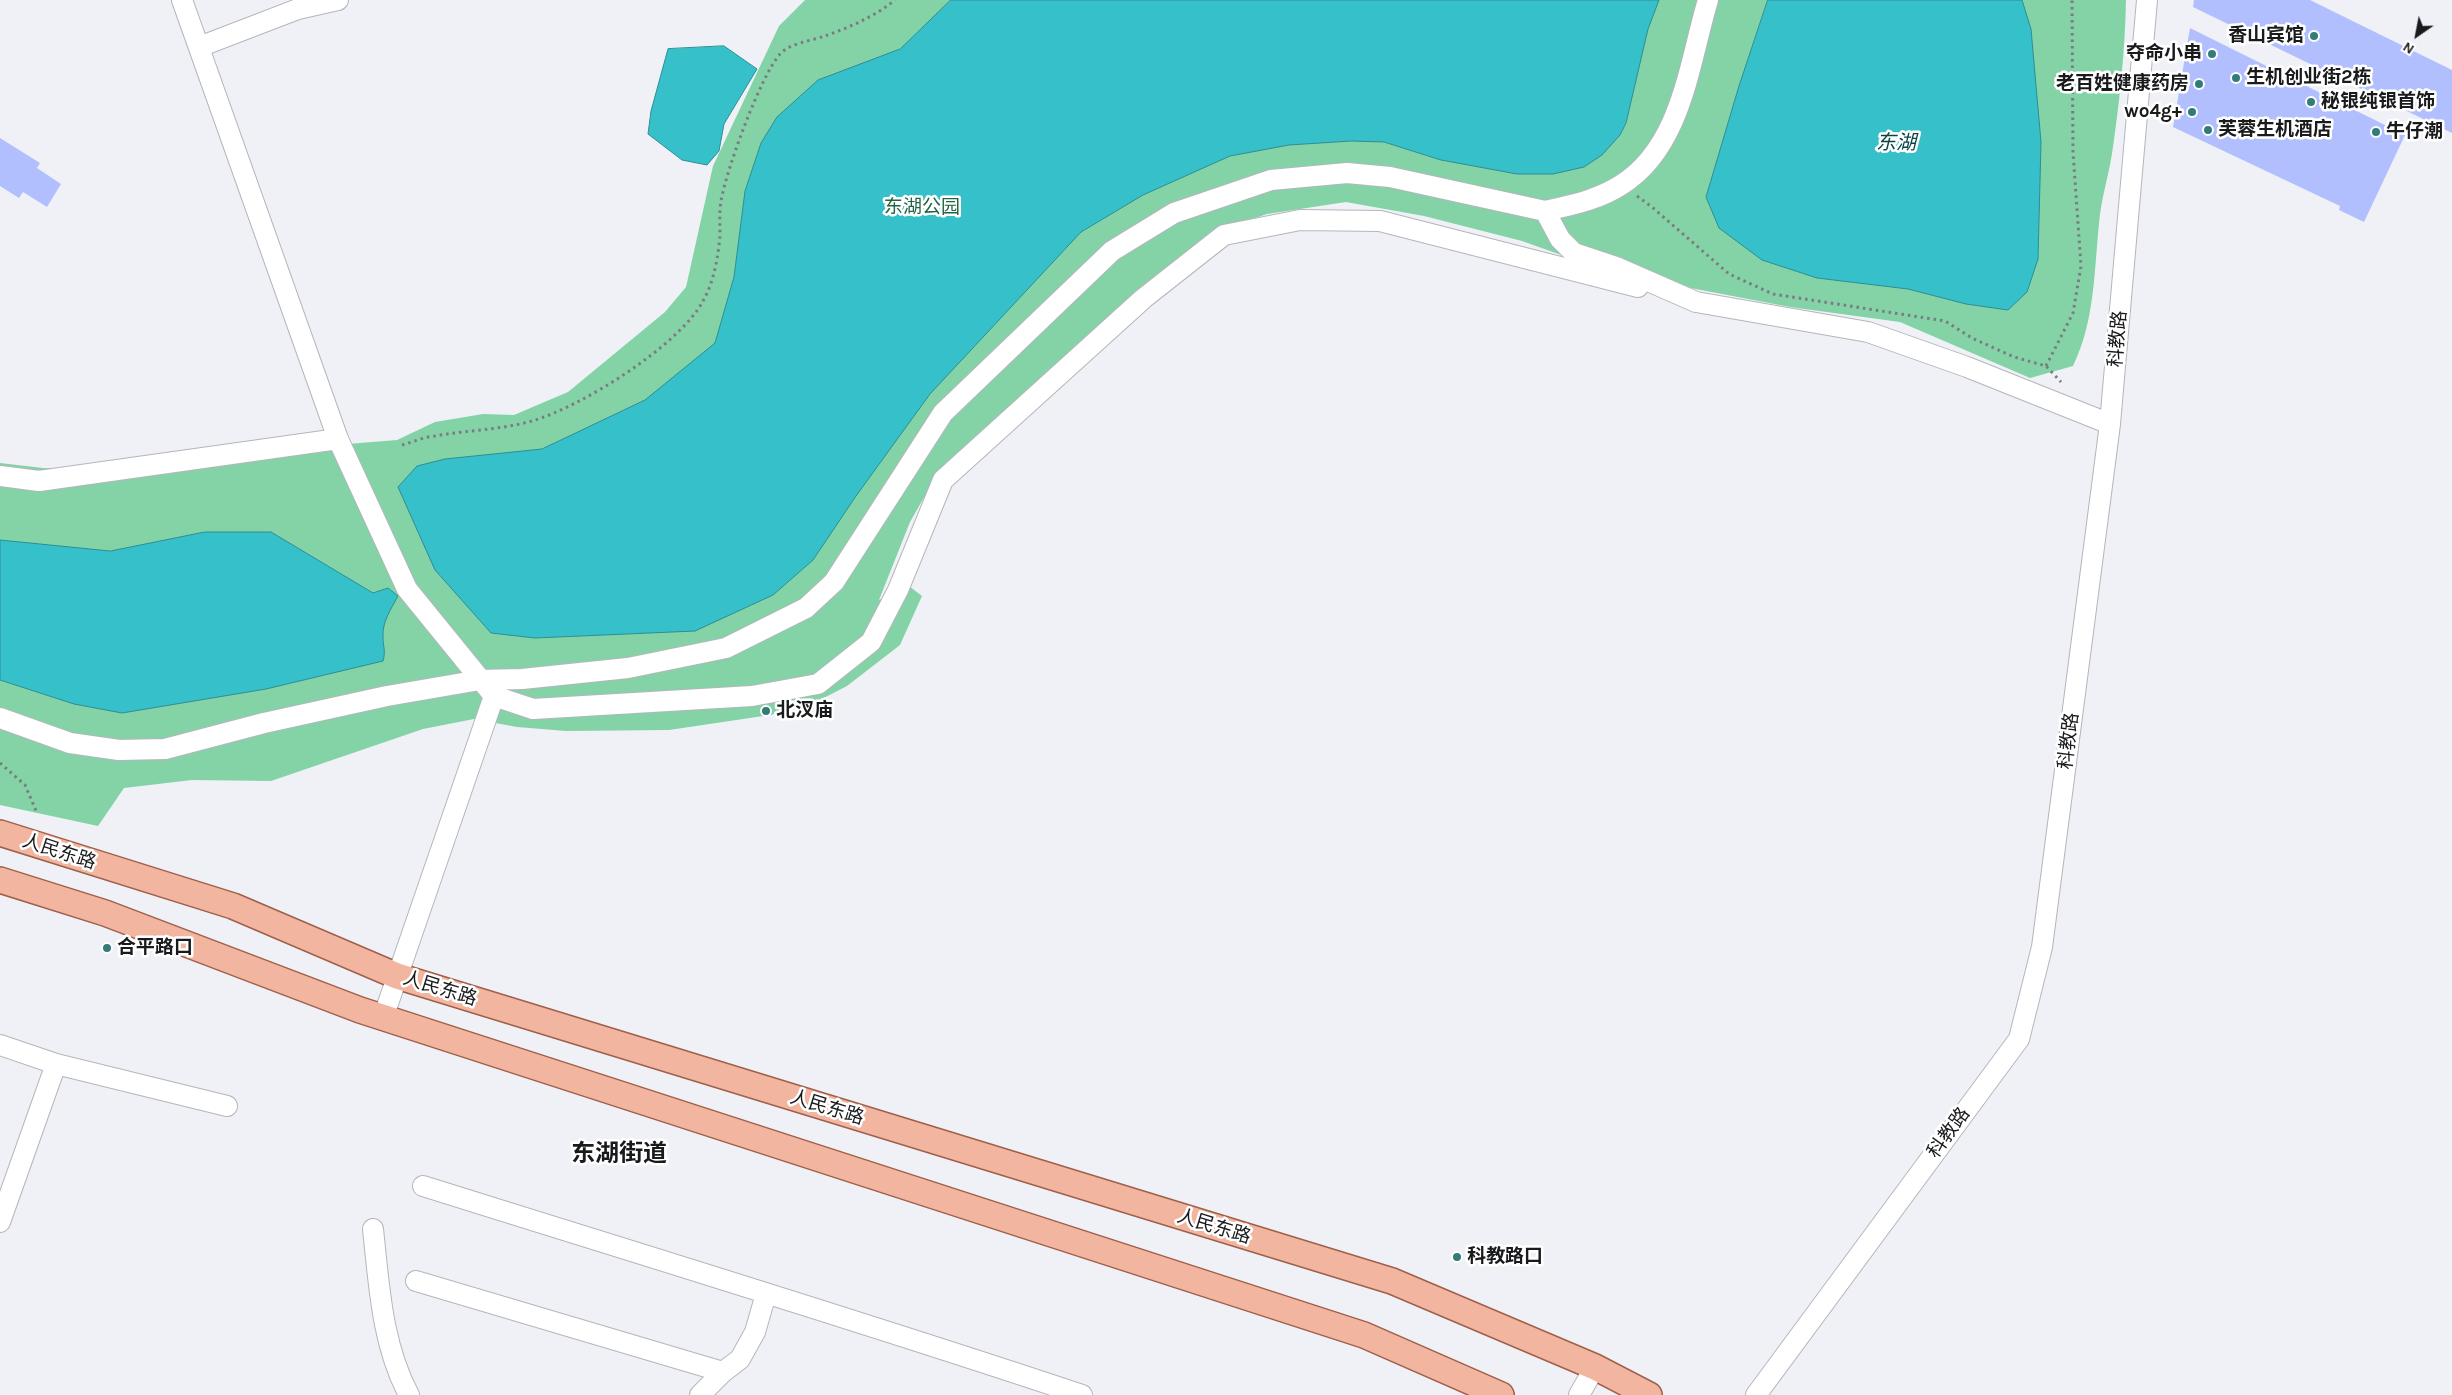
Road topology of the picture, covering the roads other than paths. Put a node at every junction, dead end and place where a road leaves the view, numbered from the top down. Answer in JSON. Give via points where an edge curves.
{"nodes":[{"id":1,"x":182,"y":0,"type":"edge"},
{"id":2,"x":338,"y":0,"type":"edge"},
{"id":3,"x":1708,"y":0,"type":"edge"},
{"id":4,"x":2148,"y":0,"type":"edge"},
{"id":5,"x":199,"y":47,"type":"junction"},
{"id":6,"x":1545,"y":211,"type":"junction"},
{"id":7,"x":1696,"y":302,"type":"junction"},
{"id":8,"x":2110,"y":424,"type":"junction"},
{"id":9,"x":338,"y":439,"type":"junction"},
{"id":10,"x":0,"y":476,"type":"edge"},
{"id":11,"x":480,"y":680,"type":"junction"},
{"id":12,"x":494,"y":696,"type":"junction"},
{"id":13,"x":0,"y":718,"type":"edge"},
{"id":14,"x":0,"y":833,"type":"edge"},
{"id":15,"x":0,"y":880,"type":"edge"},
{"id":16,"x":397,"y":976,"type":"junction"},
{"id":17,"x":383,"y":1018,"type":"junction"},
{"id":18,"x":0,"y":1045,"type":"edge"},
{"id":19,"x":56,"y":1064,"type":"junction"},
{"id":20,"x":227,"y":1106,"type":"dead end"},
{"id":21,"x":423,"y":1186,"type":"dead end"},
{"id":22,"x":0,"y":1222,"type":"edge"},
{"id":23,"x":372,"y":1229,"type":"dead end"},
{"id":24,"x":416,"y":1281,"type":"dead end"},
{"id":25,"x":766,"y":1294,"type":"junction"},
{"id":26,"x":1596,"y":1367,"type":"junction"},
{"id":27,"x":722,"y":1372,"type":"junction"},
{"id":28,"x":408,"y":1395,"type":"edge"},
{"id":29,"x":700,"y":1395,"type":"edge"},
{"id":30,"x":1082,"y":1395,"type":"edge"},
{"id":31,"x":1501,"y":1395,"type":"edge"},
{"id":32,"x":1579,"y":1395,"type":"edge"},
{"id":33,"x":1649,"y":1395,"type":"edge"},
{"id":34,"x":1756,"y":1395,"type":"edge"}],
"edges":[{"from":1,"to":5,"type":"street"},
{"from":2,"to":5,"type":"street","via":[[298,10]]},
{"from":3,"to":6,"type":"street","via":[[1680,102],[1661,145],[1643,167],[1621,185],[1583,202]]},
{"from":4,"to":8,"type":"street","name":"科教路"},
{"from":5,"to":9,"type":"street"},
{"from":6,"to":7,"type":"street","via":[[1560,239],[1574,253],[1616,267]]},
{"from":6,"to":11,"type":"street","via":[[1390,177],[1347,173],[1271,180],[1174,213],[1112,251],[943,414],[834,582],[806,608],[726,648],[628,668]]},
{"from":7,"to":8,"type":"street","via":[[1868,332]]},
{"from":7,"to":12,"type":"street","via":[[1380,221],[1300,220],[1224,235],[1144,298],[943,480],[898,590],[871,642],[818,684],[752,696],[533,708]]},
{"from":8,"to":34,"type":"street","name":"科教路","via":[[2042,947],[2019,1040]]},
{"from":9,"to":10,"type":"street","via":[[39,481]]},
{"from":9,"to":11,"type":"street","via":[[406,589]]},
{"from":11,"to":12,"type":"street"},
{"from":11,"to":13,"type":"street","via":[[359,702],[165,749],[119,750],[70,743]]},
{"from":12,"to":16,"type":"street"},
{"from":14,"to":16,"type":"main road","name":"人民东路","via":[[233,906]]},
{"from":15,"to":17,"type":"main road","via":[[105,913]]},
{"from":16,"to":17,"type":"street"},
{"from":16,"to":26,"type":"main road","name":"人民东路","via":[[1392,1282]]},
{"from":17,"to":31,"type":"main road","via":[[1364,1335]]},
{"from":18,"to":19,"type":"street"},
{"from":19,"to":20,"type":"street"},
{"from":19,"to":22,"type":"street"},
{"from":21,"to":25,"type":"street"},
{"from":23,"to":28,"type":"street","via":[[392,1356]]},
{"from":24,"to":27,"type":"street"},
{"from":25,"to":27,"type":"street","via":[[755,1332],[740,1359]]},
{"from":25,"to":30,"type":"street","via":[[906,1336]]},
{"from":26,"to":32,"type":"street"},
{"from":26,"to":33,"type":"main road","name":"人民东路"},
{"from":27,"to":29,"type":"street"}]}
